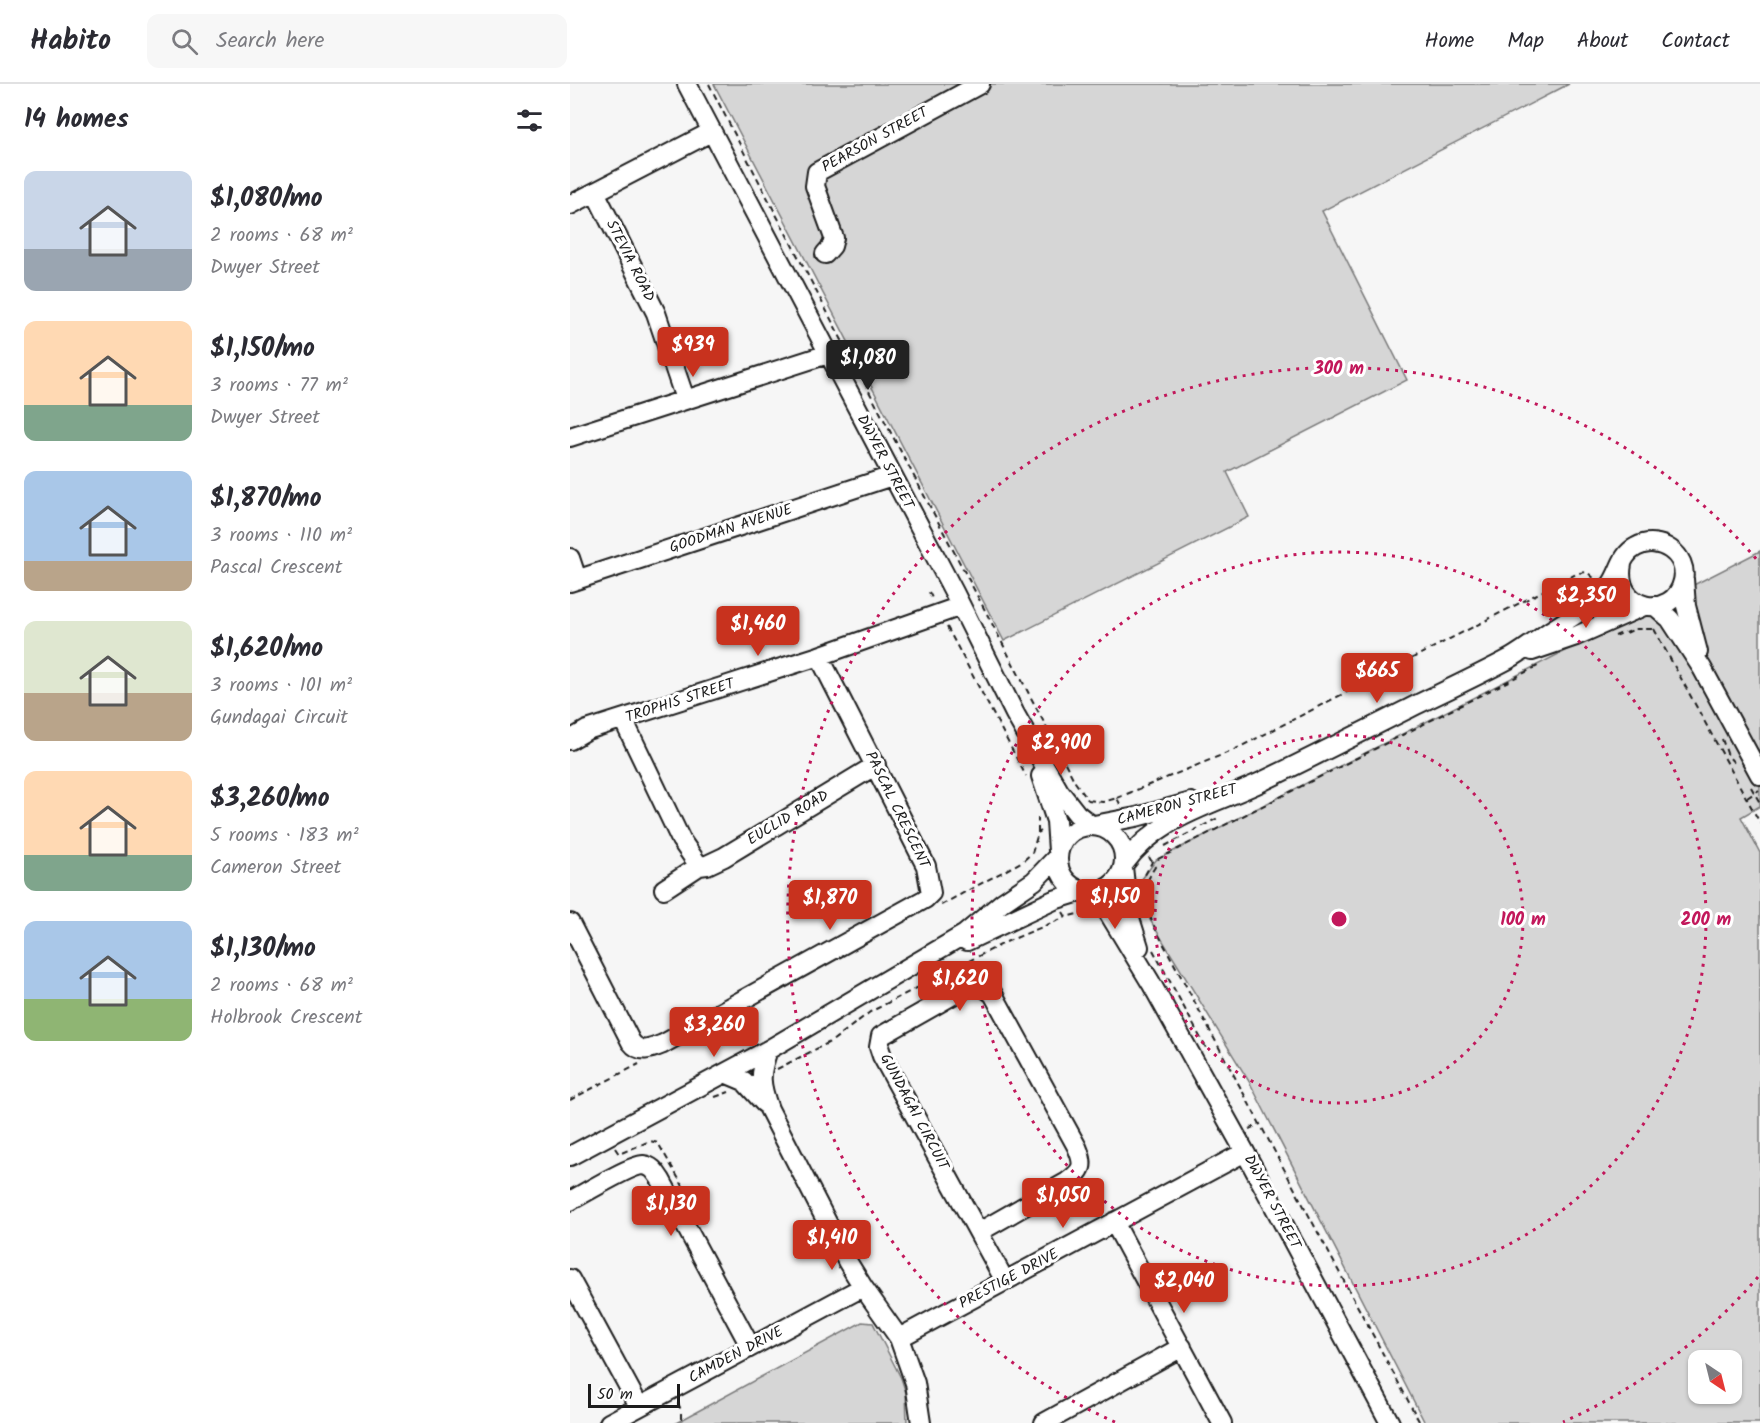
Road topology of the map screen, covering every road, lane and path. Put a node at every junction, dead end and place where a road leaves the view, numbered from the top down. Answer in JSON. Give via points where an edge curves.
{"nodes":[{"id":1,"x":687,"y":84,"type":"edge"},
{"id":2,"x":709,"y":84,"type":"edge"},
{"id":3,"x":980,"y":84,"type":"edge"},
{"id":4,"x":711,"y":132,"type":"junction"},
{"id":5,"x":594,"y":192,"type":"junction"},
{"id":6,"x":570,"y":205,"type":"edge"},
{"id":7,"x":825,"y":254,"type":"dead end"},
{"id":8,"x":828,"y":354,"type":"junction"},
{"id":9,"x":685,"y":399,"type":"junction"},
{"id":10,"x":570,"y":437,"type":"edge"},
{"id":11,"x":892,"y":476,"type":"junction"},
{"id":12,"x":570,"y":558,"type":"edge"},
{"id":13,"x":1622,"y":564,"type":"junction"},
{"id":14,"x":1683,"y":572,"type":"junction"},
{"id":15,"x":573,"y":580,"type":"edge"},
{"id":16,"x":929,"y":592,"type":"dead end"},
{"id":17,"x":1603,"y":593,"type":"junction"},
{"id":18,"x":961,"y":606,"type":"junction"},
{"id":19,"x":1649,"y":606,"type":"junction"},
{"id":20,"x":939,"y":612,"type":"junction"},
{"id":21,"x":1654,"y":629,"type":"dead end"},
{"id":22,"x":819,"y":656,"type":"junction"},
{"id":23,"x":1511,"y":658,"type":"junction"},
{"id":24,"x":1546,"y":662,"type":"dead end"},
{"id":25,"x":1702,"y":668,"type":"junction"},
{"id":26,"x":1015,"y":714,"type":"junction"},
{"id":27,"x":623,"y":719,"type":"junction"},
{"id":28,"x":570,"y":740,"type":"edge"},
{"id":29,"x":876,"y":765,"type":"junction"},
{"id":30,"x":1760,"y":775,"type":"edge"},
{"id":31,"x":1027,"y":778,"type":"dead end"},
{"id":32,"x":1259,"y":783,"type":"junction"},
{"id":33,"x":1760,"y":789,"type":"edge"},
{"id":34,"x":1117,"y":798,"type":"dead end"},
{"id":35,"x":1747,"y":798,"type":"junction"},
{"id":36,"x":1088,"y":800,"type":"dead end"},
{"id":37,"x":1038,"y":815,"type":"dead end"},
{"id":38,"x":1760,"y":823,"type":"edge"},
{"id":39,"x":1093,"y":825,"type":"junction"},
{"id":40,"x":1038,"y":833,"type":"dead end"},
{"id":41,"x":1058,"y":854,"type":"junction"},
{"id":42,"x":1152,"y":862,"type":"junction"},
{"id":43,"x":699,"y":866,"type":"junction"},
{"id":44,"x":1123,"y":866,"type":"junction"},
{"id":45,"x":1140,"y":885,"type":"dead end"},
{"id":46,"x":664,"y":889,"type":"dead end"},
{"id":47,"x":1087,"y":892,"type":"junction"},
{"id":48,"x":1066,"y":917,"type":"dead end"},
{"id":49,"x":570,"y":923,"type":"edge"},
{"id":50,"x":1152,"y":947,"type":"dead end"},
{"id":51,"x":1151,"y":983,"type":"junction"},
{"id":52,"x":873,"y":987,"type":"junction"},
{"id":53,"x":1206,"y":1048,"type":"dead end"},
{"id":54,"x":768,"y":1050,"type":"junction"},
{"id":55,"x":725,"y":1073,"type":"junction"},
{"id":56,"x":754,"y":1081,"type":"junction"},
{"id":57,"x":709,"y":1098,"type":"dead end"},
{"id":58,"x":1260,"y":1124,"type":"junction"},
{"id":59,"x":1249,"y":1129,"type":"dead end"},
{"id":60,"x":616,"y":1148,"type":"dead end"},
{"id":61,"x":609,"y":1152,"type":"dead end"},
{"id":62,"x":1245,"y":1152,"type":"junction"},
{"id":63,"x":570,"y":1156,"type":"edge"},
{"id":64,"x":570,"y":1201,"type":"edge"},
{"id":65,"x":1114,"y":1222,"type":"junction"},
{"id":66,"x":979,"y":1232,"type":"junction"},
{"id":67,"x":570,"y":1279,"type":"edge"},
{"id":68,"x":1005,"y":1281,"type":"junction"},
{"id":69,"x":862,"y":1287,"type":"junction"},
{"id":70,"x":899,"y":1338,"type":"junction"},
{"id":71,"x":750,"y":1346,"type":"junction"},
{"id":72,"x":1182,"y":1347,"type":"junction"},
{"id":73,"x":671,"y":1389,"type":"junction"},
{"id":74,"x":639,"y":1406,"type":"junction"},
{"id":75,"x":609,"y":1423,"type":"edge"},
{"id":76,"x":681,"y":1423,"type":"edge"},
{"id":77,"x":921,"y":1423,"type":"edge"},
{"id":78,"x":1044,"y":1423,"type":"edge"},
{"id":79,"x":1222,"y":1423,"type":"edge"},
{"id":80,"x":1390,"y":1423,"type":"edge"},
{"id":81,"x":1420,"y":1423,"type":"edge"}],
"edges":[{"from":1,"to":4,"type":"street","name":"DWYER STREET"},
{"from":2,"to":36,"type":"path","via":[[901,455]]},
{"from":3,"to":7,"type":"street","name":"PEARSON STREET","via":[[817,172],[815,186],[834,238]]},
{"from":4,"to":5,"type":"street"},
{"from":4,"to":8,"type":"street","name":"DWYER STREET"},
{"from":5,"to":6,"type":"street"},
{"from":5,"to":9,"type":"street","name":"STEVIA ROAD","via":[[656,313]]},
{"from":8,"to":9,"type":"street"},
{"from":8,"to":11,"type":"street","name":"DWYER STREET"},
{"from":9,"to":10,"type":"street"},
{"from":11,"to":15,"type":"street","name":"GOODMAN AVENUE"},
{"from":11,"to":18,"type":"street","name":"DWYER STREET"},
{"from":12,"to":15,"type":"street"},
{"from":13,"to":14,"type":"street","via":[[1635,547],[1654,543],[1673,551]]},
{"from":13,"to":17,"type":"street","name":"CAMERON STREET"},
{"from":13,"to":19,"type":"street","via":[[1621,585],[1626,594]]},
{"from":14,"to":19,"type":"street","via":[[1674,597]]},
{"from":14,"to":25,"type":"street","via":[[1686,606]]},
{"from":16,"to":20,"type":"path"},
{"from":17,"to":23,"type":"street","name":"CAMERON STREET"},
{"from":17,"to":34,"type":"path","via":[[1594,577],[1587,572],[1578,573],[1234,750]]},
{"from":18,"to":20,"type":"street","name":"TROPHIS STREET"},
{"from":18,"to":26,"type":"street","name":"DWYER STREET"},
{"from":19,"to":23,"type":"street","name":"CAMERON STREET","via":[[1617,627]]},
{"from":19,"to":25,"type":"street","via":[[1670,619]]},
{"from":20,"to":22,"type":"street","name":"TROPHIS STREET"},
{"from":20,"to":31,"type":"path"},
{"from":21,"to":35,"type":"path"},
{"from":22,"to":27,"type":"street","name":"TROPHIS STREET"},
{"from":22,"to":29,"type":"street","name":"PASCAL CRESCENT"},
{"from":23,"to":32,"type":"street","name":"CAMERON STREET"},
{"from":24,"to":42,"type":"path"},
{"from":25,"to":30,"type":"street"},
{"from":26,"to":39,"type":"street","name":"DWYER STREET","via":[[1059,791],[1077,814]]},
{"from":26,"to":41,"type":"street","name":"DWYER STREET","via":[[1046,787],[1056,821]]},
{"from":27,"to":28,"type":"street","name":"TROPHIS STREET","via":[[587,730]]},
{"from":27,"to":43,"type":"street","via":[[681,840]]},
{"from":29,"to":43,"type":"street","name":"EUCLID ROAD","via":[[724,857]]},
{"from":29,"to":49,"type":"street","name":"PASCAL CRESCENT","via":[[926,866],[931,893],[906,911],[663,1044],[643,1050],[634,1046]]},
{"from":32,"to":39,"type":"street","name":"CAMERON STREET"},
{"from":32,"to":44,"type":"street","name":"CAMERON STREET","via":[[1160,827]]},
{"from":33,"to":35,"type":"path"},
{"from":35,"to":38,"type":"path"},
{"from":37,"to":40,"type":"path"},
{"from":39,"to":41,"type":"street","via":[[1070,832]]},
{"from":39,"to":44,"type":"street","via":[[1117,838],[1124,855]]},
{"from":41,"to":47,"type":"street","via":[[1061,875],[1067,883]]},
{"from":41,"to":52,"type":"street","via":[[1034,881],[964,934]]},
{"from":42,"to":45,"type":"path"},
{"from":42,"to":58,"type":"path","via":[[1155,867],[1146,882],[1147,910]]},
{"from":43,"to":46,"type":"street","name":"EUCLID ROAD"},
{"from":44,"to":47,"type":"street","via":[[1107,888]]},
{"from":44,"to":51,"type":"street","name":"DWYER STREET","via":[[1128,912]]},
{"from":47,"to":51,"type":"street","name":"DWYER STREET","via":[[1102,902]]},
{"from":47,"to":52,"type":"street","via":[[1054,900]]},
{"from":48,"to":56,"type":"path","via":[[1006,942],[870,1012],[832,1041]]},
{"from":50,"to":53,"type":"path"},
{"from":51,"to":62,"type":"street","name":"DWYER STREET"},
{"from":52,"to":54,"type":"street"},
{"from":54,"to":55,"type":"street"},
{"from":54,"to":56,"type":"street"},
{"from":55,"to":56,"type":"street"},
{"from":55,"to":63,"type":"street"},
{"from":56,"to":57,"type":"path"},
{"from":56,"to":69,"type":"street","via":[[762,1089]]},
{"from":58,"to":59,"type":"path"},
{"from":58,"to":81,"type":"path"},
{"from":60,"to":61,"type":"path"},
{"from":62,"to":65,"type":"street","name":"PRESTIGE DRIVE"},
{"from":62,"to":80,"type":"street","name":"DWYER STREET"},
{"from":64,"to":71,"type":"street","via":[[631,1169],[642,1165],[652,1168]]},
{"from":65,"to":68,"type":"street","name":"PRESTIGE DRIVE"},
{"from":65,"to":72,"type":"street"},
{"from":66,"to":66,"type":"street","name":"GUNDAGAI CIRCUIT","via":[[879,1047],[881,1036],[979,982],[993,994],[1077,1148],[1082,1165],[1079,1173],[1067,1182]]},
{"from":66,"to":68,"type":"street","name":"GUNDAGAI CIRCUIT"},
{"from":67,"to":74,"type":"street"},
{"from":68,"to":70,"type":"street","name":"PRESTIGE DRIVE"},
{"from":69,"to":70,"type":"street"},
{"from":69,"to":71,"type":"street","name":"CAMDEN DRIVE"},
{"from":70,"to":77,"type":"street","via":[[915,1383]]},
{"from":71,"to":73,"type":"street","name":"CAMDEN DRIVE"},
{"from":72,"to":78,"type":"street"},
{"from":72,"to":79,"type":"street"},
{"from":73,"to":74,"type":"street","name":"CAMDEN DRIVE"},
{"from":73,"to":76,"type":"path","via":[[681,1410]]},
{"from":74,"to":75,"type":"street","name":"CAMDEN DRIVE"}]}
